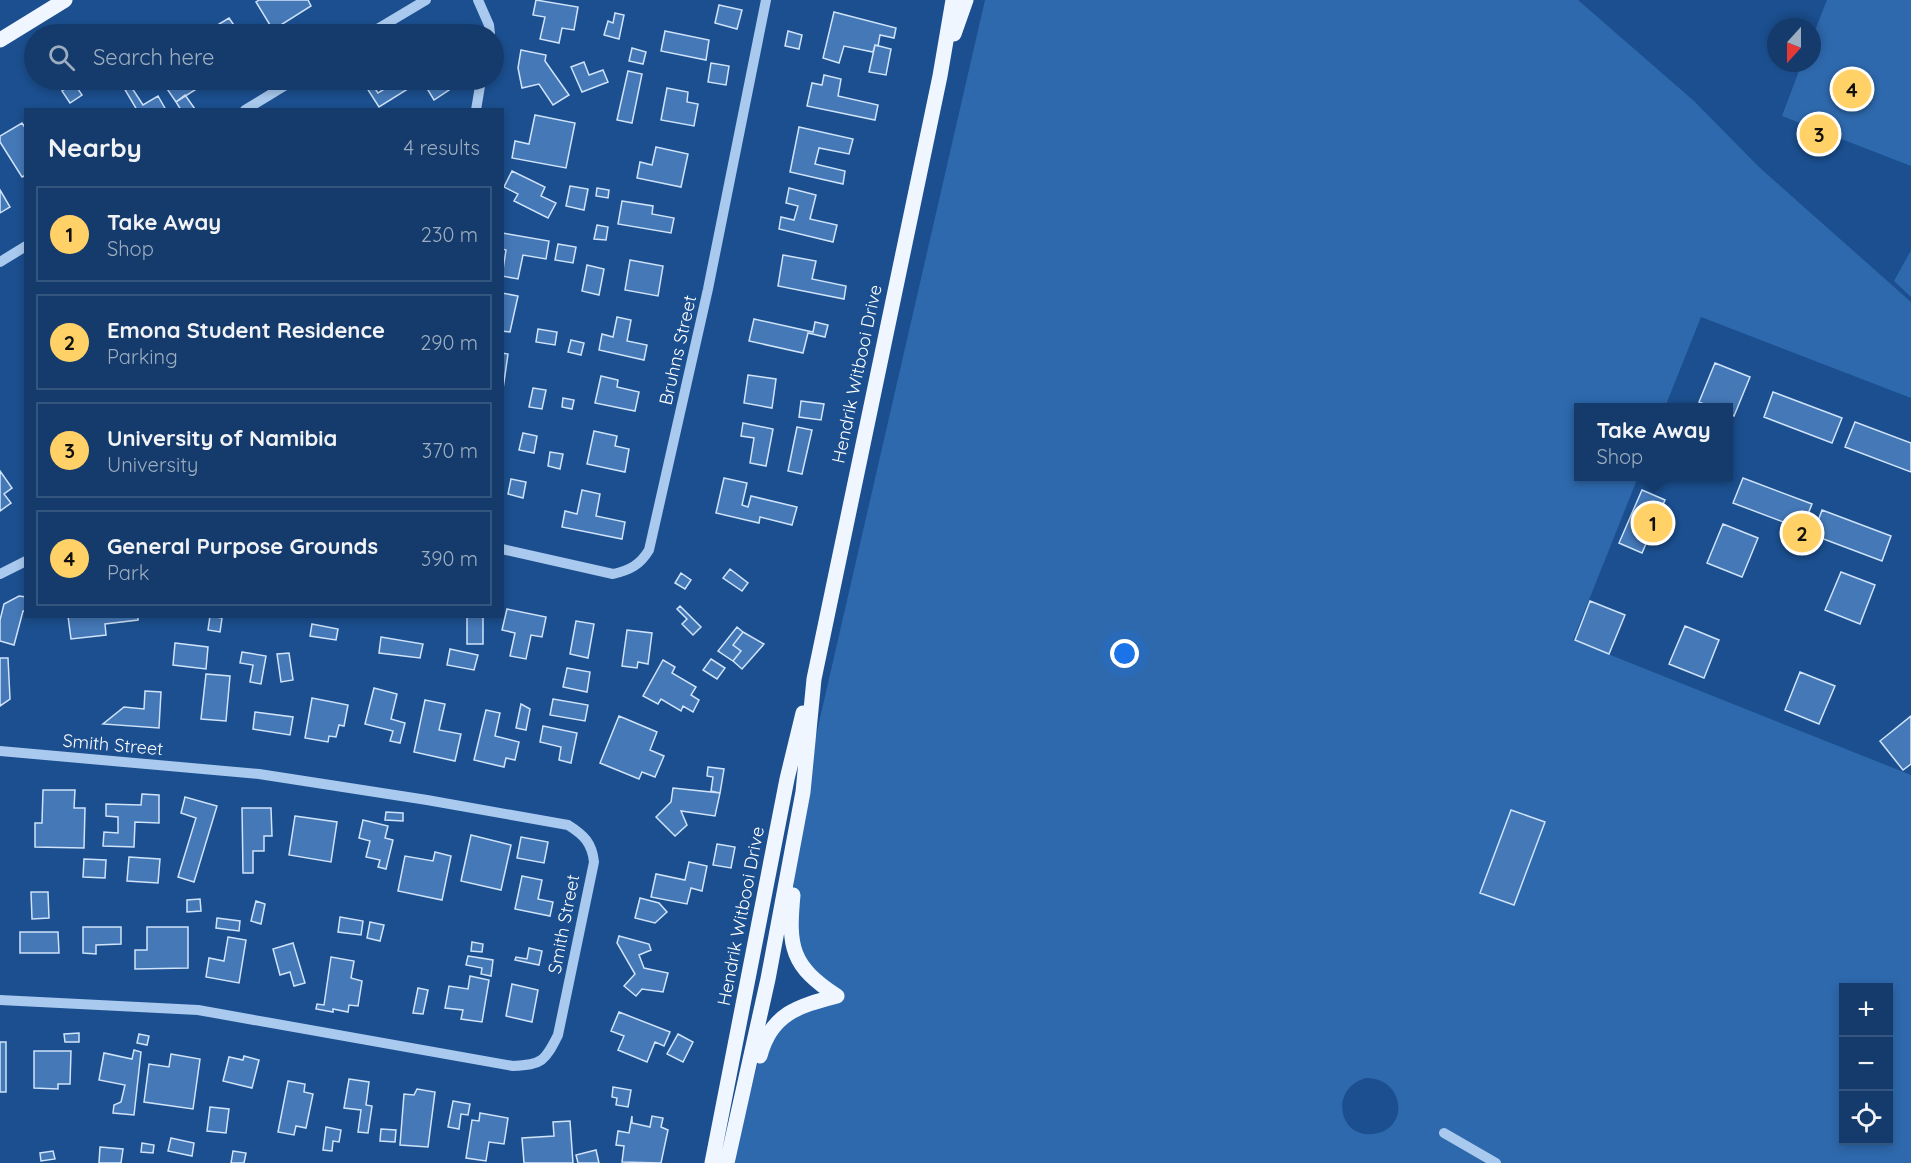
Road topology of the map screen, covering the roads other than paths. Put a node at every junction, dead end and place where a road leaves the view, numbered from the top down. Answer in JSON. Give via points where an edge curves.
{"nodes":[{"id":1,"x":65,"y":0,"type":"edge"},
{"id":2,"x":426,"y":0,"type":"edge"},
{"id":3,"x":478,"y":0,"type":"edge"},
{"id":4,"x":766,"y":0,"type":"edge"},
{"id":5,"x":953,"y":0,"type":"edge"},
{"id":6,"x":966,"y":0,"type":"edge"},
{"id":7,"x":26,"y":24,"type":"edge"},
{"id":8,"x":386,"y":24,"type":"edge"},
{"id":9,"x":489,"y":24,"type":"edge"},
{"id":10,"x":24,"y":25,"type":"edge"},
{"id":11,"x":0,"y":40,"type":"edge"},
{"id":12,"x":940,"y":76,"type":"junction"},
{"id":13,"x":278,"y":90,"type":"edge"},
{"id":14,"x":480,"y":90,"type":"edge"},
{"id":15,"x":248,"y":108,"type":"edge"},
{"id":16,"x":476,"y":108,"type":"edge"},
{"id":17,"x":24,"y":247,"type":"edge"},
{"id":18,"x":0,"y":261,"type":"edge"},
{"id":19,"x":504,"y":549,"type":"edge"},
{"id":20,"x":24,"y":562,"type":"edge"},
{"id":21,"x":0,"y":574,"type":"edge"},
{"id":22,"x":814,"y":679,"type":"junction"},
{"id":23,"x":0,"y":751,"type":"edge"},
{"id":24,"x":802,"y":792,"type":"junction"},
{"id":25,"x":0,"y":1000,"type":"edge"},
{"id":26,"x":1444,"y":1133,"type":"dead end"},
{"id":27,"x":728,"y":1160,"type":"edge"},
{"id":28,"x":712,"y":1163,"type":"edge"},
{"id":29,"x":1496,"y":1163,"type":"edge"}],
"edges":[{"from":1,"to":7,"type":"main road"},
{"from":2,"to":8,"type":"street"},
{"from":3,"to":9,"type":"street"},
{"from":4,"to":19,"type":"street","name":"Bruhns Street","via":[[708,289],[649,550],[634,567],[613,574]]},
{"from":5,"to":12,"type":"main road","name":"Hendrik Witbooi Drive"},
{"from":6,"to":12,"type":"main road","name":"Hendrik Witbooi Drive"},
{"from":10,"to":11,"type":"main road"},
{"from":12,"to":22,"type":"main road","name":"Hendrik Witbooi Drive"},
{"from":13,"to":15,"type":"street"},
{"from":14,"to":16,"type":"street"},
{"from":17,"to":18,"type":"street"},
{"from":20,"to":21,"type":"street"},
{"from":22,"to":24,"type":"main road","name":"Hendrik Witbooi Drive"},
{"from":22,"to":28,"type":"main road","name":"Hendrik Witbooi Drive","via":[[788,779]]},
{"from":23,"to":25,"type":"street","name":"Smith Street","via":[[259,774],[568,825],[590,843],[594,862],[558,1035],[546,1057],[533,1065],[513,1066],[198,1010]]},
{"from":24,"to":27,"type":"main road","name":"Hendrik Witbooi Drive","via":[[768,979]]},
{"from":24,"to":27,"type":"main road","via":[[790,919],[794,954],[820,985],[837,996],[798,1006],[770,1031],[763,1042],[738,1142]]},
{"from":26,"to":29,"type":"street"}]}
